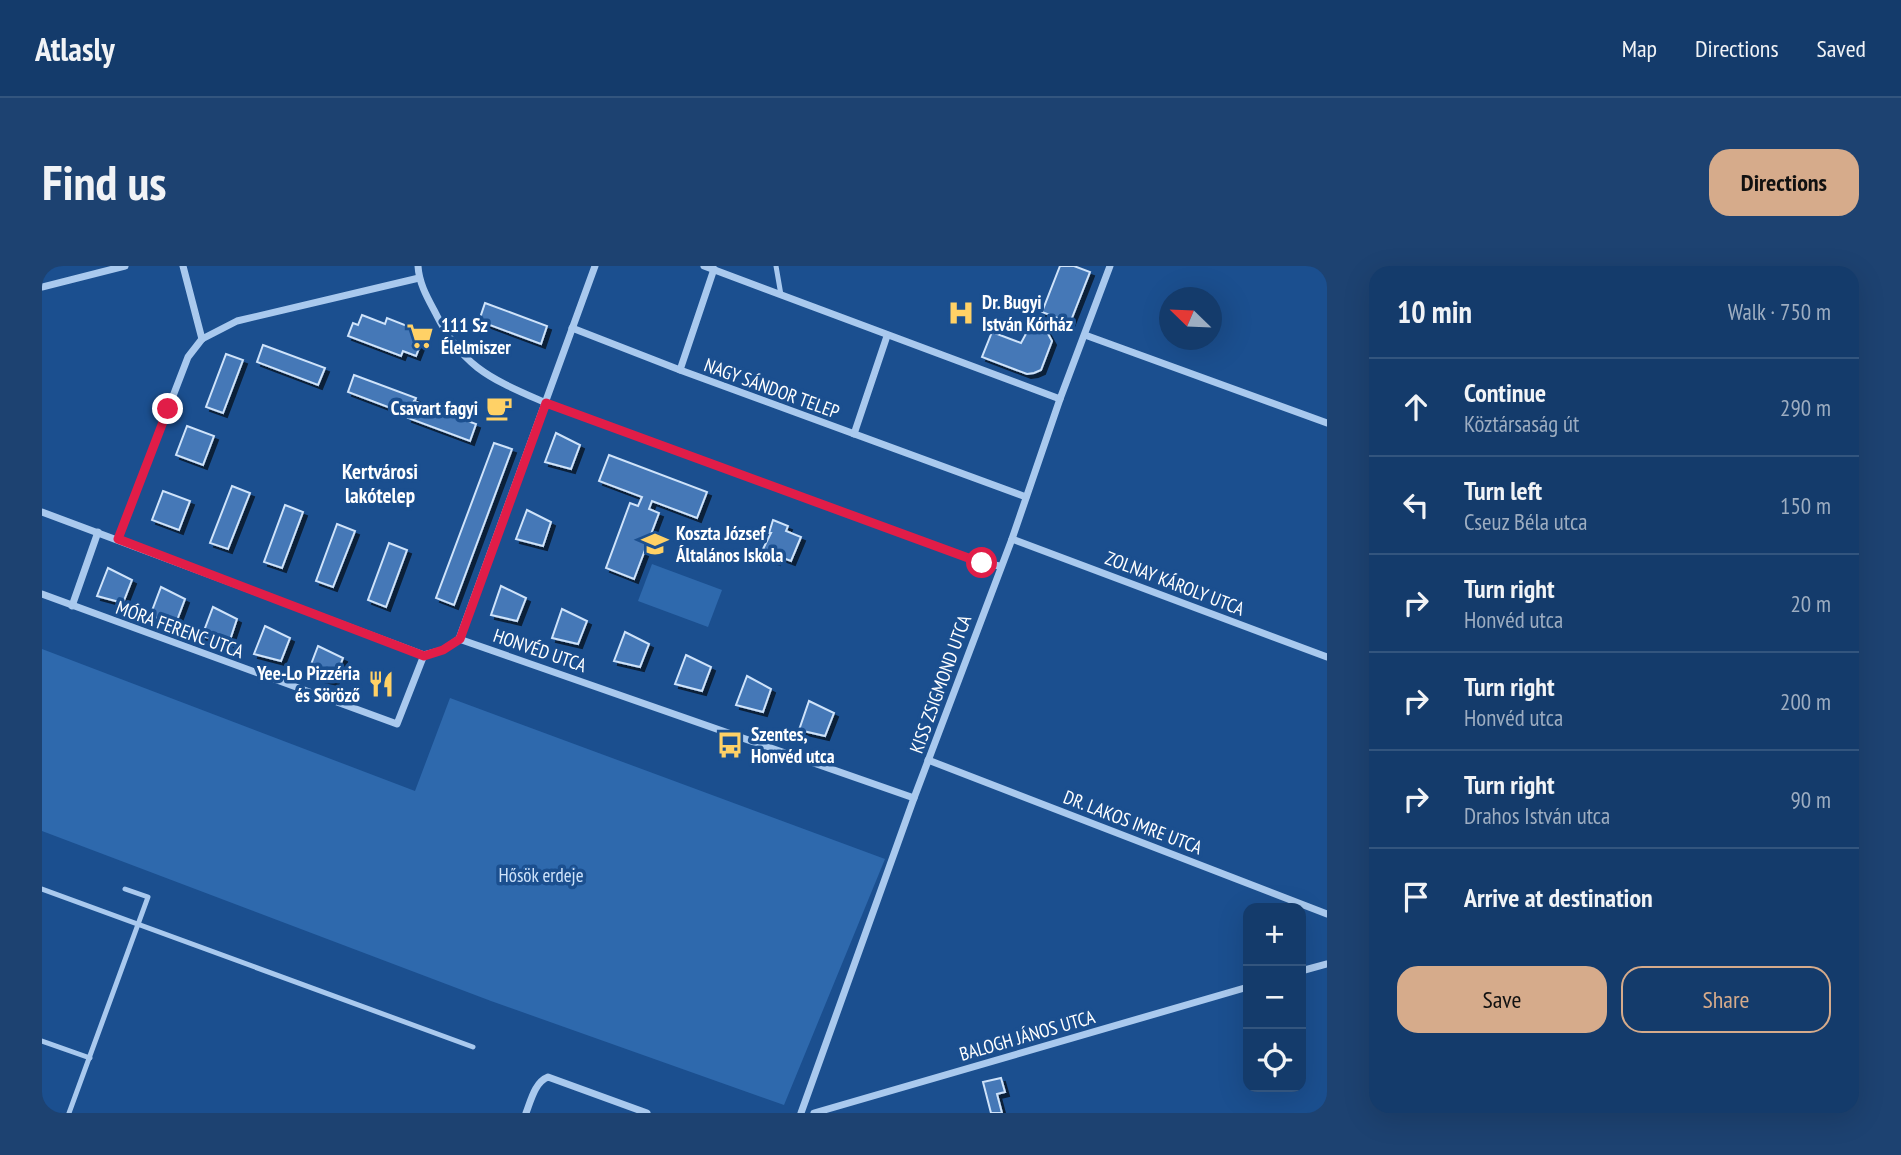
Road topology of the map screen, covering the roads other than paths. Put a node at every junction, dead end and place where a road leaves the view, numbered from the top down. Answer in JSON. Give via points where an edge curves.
{"nodes":[{"id":1,"x":125,"y":266,"type":"edge"},
{"id":2,"x":183,"y":266,"type":"edge"},
{"id":3,"x":418,"y":266,"type":"edge"},
{"id":4,"x":596,"y":266,"type":"edge"},
{"id":5,"x":704,"y":266,"type":"edge"},
{"id":6,"x":776,"y":266,"type":"edge"},
{"id":7,"x":1110,"y":266,"type":"edge"},
{"id":8,"x":714,"y":270,"type":"junction"},
{"id":9,"x":419,"y":278,"type":"junction"},
{"id":10,"x":42,"y":288,"type":"edge"},
{"id":11,"x":781,"y":295,"type":"junction"},
{"id":12,"x":572,"y":328,"type":"junction"},
{"id":13,"x":1085,"y":335,"type":"junction"},
{"id":14,"x":887,"y":336,"type":"junction"},
{"id":15,"x":202,"y":339,"type":"junction"},
{"id":16,"x":680,"y":370,"type":"junction"},
{"id":17,"x":1060,"y":399,"type":"junction"},
{"id":18,"x":546,"y":403,"type":"junction"},
{"id":19,"x":1327,"y":423,"type":"edge"},
{"id":20,"x":853,"y":434,"type":"junction"},
{"id":21,"x":1026,"y":497,"type":"junction"},
{"id":22,"x":42,"y":512,"type":"edge"},
{"id":23,"x":98,"y":532,"type":"junction"},
{"id":24,"x":118,"y":539,"type":"junction"},
{"id":25,"x":1012,"y":539,"type":"junction"},
{"id":26,"x":1000,"y":566,"type":"junction"},
{"id":27,"x":42,"y":594,"type":"edge"},
{"id":28,"x":72,"y":606,"type":"junction"},
{"id":29,"x":460,"y":639,"type":"junction"},
{"id":30,"x":424,"y":656,"type":"junction"},
{"id":31,"x":1327,"y":657,"type":"edge"},
{"id":32,"x":928,"y":760,"type":"junction"},
{"id":33,"x":914,"y":798,"type":"junction"},
{"id":34,"x":42,"y":889,"type":"edge"},
{"id":35,"x":125,"y":889,"type":"dead end"},
{"id":36,"x":1327,"y":914,"type":"edge"},
{"id":37,"x":138,"y":924,"type":"junction"},
{"id":38,"x":1327,"y":964,"type":"edge"},
{"id":39,"x":1306,"y":970,"type":"edge"},
{"id":40,"x":1243,"y":987,"type":"edge"},
{"id":41,"x":42,"y":1041,"type":"edge"},
{"id":42,"x":473,"y":1047,"type":"dead end"},
{"id":43,"x":90,"y":1058,"type":"junction"},
{"id":44,"x":69,"y":1113,"type":"edge"},
{"id":45,"x":526,"y":1113,"type":"edge"},
{"id":46,"x":647,"y":1113,"type":"edge"},
{"id":47,"x":801,"y":1113,"type":"edge"},
{"id":48,"x":814,"y":1113,"type":"edge"}],
"edges":[{"from":1,"to":10,"type":"street"},
{"from":2,"to":15,"type":"street"},
{"from":3,"to":9,"type":"street"},
{"from":4,"to":12,"type":"street"},
{"from":5,"to":8,"type":"street"},
{"from":6,"to":11,"type":"lane"},
{"from":7,"to":13,"type":"street","name":"KISS ZSIGMOND UTCA"},
{"from":8,"to":11,"type":"street"},
{"from":8,"to":16,"type":"street","name":"NAGY SÁNDOR TELEP"},
{"from":9,"to":15,"type":"street","via":[[237,321]]},
{"from":9,"to":18,"type":"street","via":[[447,337],[467,360],[493,380]]},
{"from":11,"to":14,"type":"street"},
{"from":12,"to":16,"type":"street","name":"NAGY SÁNDOR TELEP"},
{"from":12,"to":18,"type":"street"},
{"from":13,"to":17,"type":"street","name":"KISS ZSIGMOND UTCA"},
{"from":13,"to":19,"type":"street"},
{"from":14,"to":17,"type":"street"},
{"from":14,"to":20,"type":"street","name":"NAGY SÁNDOR TELEP"},
{"from":15,"to":24,"type":"street","via":[[188,357]]},
{"from":16,"to":20,"type":"street","name":"NAGY SÁNDOR TELEP"},
{"from":17,"to":21,"type":"street","name":"KISS ZSIGMOND UTCA"},
{"from":18,"to":26,"type":"street"},
{"from":18,"to":29,"type":"street"},
{"from":20,"to":21,"type":"street","name":"NAGY SÁNDOR TELEP"},
{"from":21,"to":25,"type":"street","name":"KISS ZSIGMOND UTCA"},
{"from":22,"to":23,"type":"street"},
{"from":23,"to":24,"type":"street"},
{"from":23,"to":28,"type":"street"},
{"from":24,"to":30,"type":"street"},
{"from":25,"to":26,"type":"street","name":"KISS ZSIGMOND UTCA"},
{"from":25,"to":31,"type":"street","name":"ZOLNAY KÁROLY UTCA"},
{"from":26,"to":32,"type":"street","name":"KISS ZSIGMOND UTCA"},
{"from":27,"to":28,"type":"street","name":"MÓRA FERENC UTCA"},
{"from":28,"to":30,"type":"street","name":"MÓRA FERENC UTCA","via":[[397,724]]},
{"from":29,"to":30,"type":"street"},
{"from":29,"to":33,"type":"street","name":"HONVÉD UTCA"},
{"from":32,"to":33,"type":"street","name":"KISS ZSIGMOND UTCA"},
{"from":32,"to":36,"type":"street","name":"DR. LAKOS IMRE UTCA"},
{"from":33,"to":47,"type":"street","name":"KISS ZSIGMOND UTCA"},
{"from":34,"to":37,"type":"lane"},
{"from":35,"to":37,"type":"lane","via":[[148,897]]},
{"from":37,"to":42,"type":"lane"},
{"from":37,"to":43,"type":"lane"},
{"from":38,"to":39,"type":"street"},
{"from":40,"to":48,"type":"street","name":"BALOGH JÁNOS UTCA"},
{"from":41,"to":43,"type":"lane"},
{"from":43,"to":44,"type":"lane"},
{"from":45,"to":46,"type":"street","via":[[538,1085],[548,1077]]}]}
